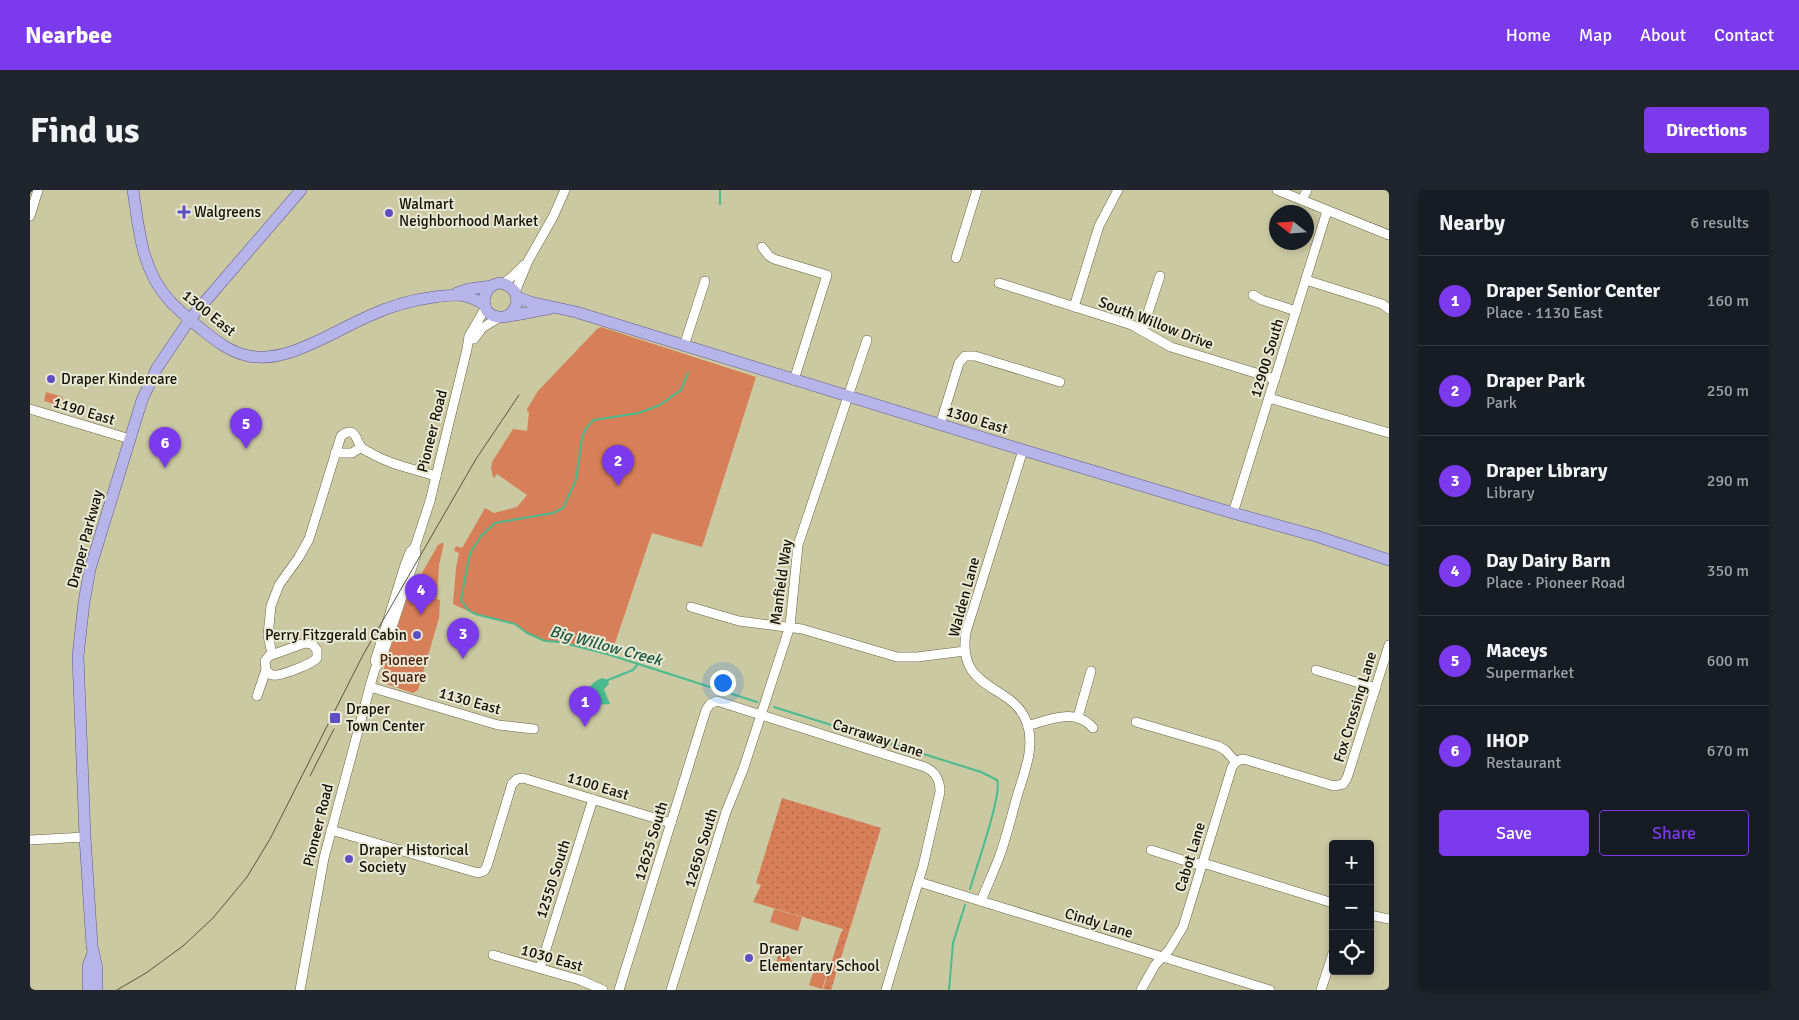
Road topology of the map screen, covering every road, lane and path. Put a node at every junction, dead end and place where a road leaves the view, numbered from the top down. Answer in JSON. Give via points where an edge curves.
{"nodes":[{"id":1,"x":38,"y":190,"type":"edge"},
{"id":2,"x":133,"y":190,"type":"edge"},
{"id":3,"x":301,"y":190,"type":"edge"},
{"id":4,"x":565,"y":190,"type":"edge"},
{"id":5,"x":977,"y":190,"type":"edge"},
{"id":6,"x":1118,"y":190,"type":"edge"},
{"id":7,"x":1277,"y":190,"type":"edge"},
{"id":8,"x":1307,"y":190,"type":"edge"},
{"id":9,"x":1302,"y":200,"type":"junction"},
{"id":10,"x":1327,"y":211,"type":"junction"},
{"id":11,"x":30,"y":216,"type":"edge"},
{"id":12,"x":1389,"y":235,"type":"edge"},
{"id":13,"x":762,"y":247,"type":"dead end"},
{"id":14,"x":956,"y":258,"type":"dead end"},
{"id":15,"x":528,"y":261,"type":"junction"},
{"id":16,"x":1160,"y":276,"type":"dead end"},
{"id":17,"x":705,"y":280,"type":"dead end"},
{"id":18,"x":1306,"y":280,"type":"junction"},
{"id":19,"x":998,"y":283,"type":"dead end"},
{"id":20,"x":498,"y":285,"type":"junction"},
{"id":21,"x":456,"y":294,"type":"junction"},
{"id":22,"x":516,"y":294,"type":"junction"},
{"id":23,"x":1253,"y":295,"type":"dead end"},
{"id":24,"x":485,"y":306,"type":"junction"},
{"id":25,"x":558,"y":307,"type":"junction"},
{"id":26,"x":1074,"y":307,"type":"junction"},
{"id":27,"x":1389,"y":309,"type":"edge"},
{"id":28,"x":1296,"y":311,"type":"junction"},
{"id":29,"x":504,"y":316,"type":"junction"},
{"id":30,"x":190,"y":319,"type":"junction"},
{"id":31,"x":1142,"y":331,"type":"junction"},
{"id":32,"x":867,"y":340,"type":"dead end"},
{"id":33,"x":684,"y":346,"type":"junction"},
{"id":34,"x":467,"y":349,"type":"junction"},
{"id":35,"x":1275,"y":378,"type":"junction"},
{"id":36,"x":794,"y":380,"type":"junction"},
{"id":37,"x":1060,"y":382,"type":"dead end"},
{"id":38,"x":848,"y":396,"type":"junction"},
{"id":39,"x":1269,"y":398,"type":"junction"},
{"id":40,"x":30,"y":409,"type":"edge"},
{"id":41,"x":940,"y":425,"type":"junction"},
{"id":42,"x":1389,"y":433,"type":"edge"},
{"id":43,"x":130,"y":439,"type":"junction"},
{"id":44,"x":361,"y":447,"type":"junction"},
{"id":45,"x":1023,"y":450,"type":"junction"},
{"id":46,"x":335,"y":453,"type":"junction"},
{"id":47,"x":436,"y":476,"type":"junction"},
{"id":48,"x":1233,"y":513,"type":"junction"},
{"id":49,"x":1389,"y":560,"type":"edge"},
{"id":50,"x":691,"y":607,"type":"dead end"},
{"id":51,"x":790,"y":626,"type":"junction"},
{"id":52,"x":1389,"y":645,"type":"edge"},
{"id":53,"x":965,"y":651,"type":"junction"},
{"id":54,"x":272,"y":654,"type":"junction"},
{"id":55,"x":266,"y":670,"type":"junction"},
{"id":56,"x":1316,"y":670,"type":"dead end"},
{"id":57,"x":1091,"y":671,"type":"dead end"},
{"id":58,"x":370,"y":687,"type":"junction"},
{"id":59,"x":1376,"y":688,"type":"junction"},
{"id":60,"x":257,"y":696,"type":"dead end"},
{"id":61,"x":712,"y":702,"type":"joint"},
{"id":62,"x":762,"y":716,"type":"junction"},
{"id":63,"x":1078,"y":717,"type":"junction"},
{"id":64,"x":1136,"y":722,"type":"dead end"},
{"id":65,"x":1028,"y":726,"type":"junction"},
{"id":66,"x":1093,"y":728,"type":"dead end"},
{"id":67,"x":534,"y":729,"type":"dead end"},
{"id":68,"x":1236,"y":762,"type":"junction"},
{"id":69,"x":593,"y":799,"type":"junction"},
{"id":70,"x":671,"y":823,"type":"junction"},
{"id":71,"x":330,"y":830,"type":"junction"},
{"id":72,"x":85,"y":837,"type":"junction"},
{"id":73,"x":30,"y":840,"type":"edge"},
{"id":74,"x":1151,"y":850,"type":"dead end"},
{"id":75,"x":1203,"y":863,"type":"junction"},
{"id":76,"x":919,"y":882,"type":"junction"},
{"id":77,"x":981,"y":901,"type":"junction"},
{"id":78,"x":1329,"y":902,"type":"edge"},
{"id":79,"x":1374,"y":916,"type":"edge"},
{"id":80,"x":1389,"y":919,"type":"edge"},
{"id":81,"x":93,"y":953,"type":"junction"},
{"id":82,"x":492,"y":955,"type":"dead end"},
{"id":83,"x":1163,"y":957,"type":"junction"},
{"id":84,"x":1329,"y":965,"type":"edge"},
{"id":85,"x":540,"y":968,"type":"junction"},
{"id":86,"x":88,"y":990,"type":"edge"},
{"id":87,"x":97,"y":990,"type":"edge"},
{"id":88,"x":300,"y":990,"type":"edge"},
{"id":89,"x":603,"y":990,"type":"edge"},
{"id":90,"x":619,"y":990,"type":"edge"},
{"id":91,"x":671,"y":990,"type":"edge"},
{"id":92,"x":886,"y":990,"type":"edge"},
{"id":93,"x":1141,"y":990,"type":"edge"},
{"id":94,"x":1270,"y":990,"type":"edge"},
{"id":95,"x":1321,"y":990,"type":"edge"}],
"edges":[{"from":1,"to":11,"type":"street"},
{"from":2,"to":30,"type":"main road","name":"1300 East","via":[[149,269],[164,295]]},
{"from":3,"to":30,"type":"main road","name":"Draper Parkway"},
{"from":4,"to":15,"type":"street"},
{"from":5,"to":14,"type":"street"},
{"from":6,"to":26,"type":"street","via":[[1100,226]]},
{"from":7,"to":9,"type":"street"},
{"from":8,"to":9,"type":"street"},
{"from":9,"to":10,"type":"street"},
{"from":10,"to":12,"type":"street"},
{"from":10,"to":18,"type":"street","name":"12900 South"},
{"from":13,"to":36,"type":"street","via":[[774,259],[827,275]]},
{"from":15,"to":20,"type":"street"},
{"from":15,"to":22,"type":"street"},
{"from":16,"to":31,"type":"street"},
{"from":17,"to":33,"type":"street"},
{"from":18,"to":27,"type":"street"},
{"from":18,"to":28,"type":"street","name":"12900 South"},
{"from":19,"to":26,"type":"street","name":"South Willow Drive"},
{"from":20,"to":21,"type":"main road","name":"1300 East"},
{"from":20,"to":22,"type":"main road","via":[[512,287]]},
{"from":20,"to":24,"type":"main road","via":[[487,291]]},
{"from":21,"to":24,"type":"main road","name":"1300 East","via":[[468,296]]},
{"from":21,"to":30,"type":"main road","name":"1300 East","via":[[420,298],[388,308],[295,351],[272,356],[251,356],[233,351]]},
{"from":22,"to":25,"type":"main road","name":"1300 East","via":[[530,302]]},
{"from":22,"to":29,"type":"main road","via":[[514,311]]},
{"from":23,"to":28,"type":"street"},
{"from":24,"to":29,"type":"main road","via":[[494,316]]},
{"from":24,"to":34,"type":"street","name":"Pioneer Road","via":[[469,336]]},
{"from":25,"to":29,"type":"main road","name":"1300 East"},
{"from":25,"to":33,"type":"main road","name":"1300 East"},
{"from":26,"to":31,"type":"street","name":"South Willow Drive"},
{"from":28,"to":35,"type":"street","name":"12900 South"},
{"from":29,"to":34,"type":"street","name":"Pioneer Road","via":[[482,328]]},
{"from":30,"to":43,"type":"main road","name":"Draper Parkway","via":[[150,381]]},
{"from":31,"to":35,"type":"street","name":"South Willow Drive","via":[[1171,347]]},
{"from":32,"to":38,"type":"street","name":"Manfield Way"},
{"from":33,"to":36,"type":"main road","name":"1300 East"},
{"from":34,"to":47,"type":"street","name":"Pioneer Road"},
{"from":35,"to":39,"type":"street","name":"12900 South"},
{"from":36,"to":38,"type":"main road","name":"1300 East"},
{"from":37,"to":41,"type":"street","via":[[975,356],[965,356],[959,363]]},
{"from":38,"to":41,"type":"main road","name":"1300 East"},
{"from":38,"to":51,"type":"street","name":"Manfield Way","via":[[798,545]]},
{"from":39,"to":42,"type":"street"},
{"from":39,"to":48,"type":"street","name":"12900 South"},
{"from":40,"to":43,"type":"street","name":"1190 East"},
{"from":41,"to":45,"type":"main road","name":"1300 East"},
{"from":43,"to":72,"type":"main road","name":"Draper Parkway","via":[[90,569],[81,624],[78,656]]},
{"from":44,"to":46,"type":"street","via":[[352,454]]},
{"from":44,"to":46,"type":"street","via":[[357,437],[347,432],[341,436]]},
{"from":44,"to":47,"type":"street","via":[[385,460]]},
{"from":45,"to":48,"type":"main road","name":"1300 East"},
{"from":45,"to":53,"type":"street","name":"Walden Lane","via":[[966,632]]},
{"from":46,"to":54,"type":"street","via":[[309,539],[274,595],[268,626]]},
{"from":47,"to":58,"type":"street","name":"Pioneer Road","via":[[415,547],[416,555]]},
{"from":48,"to":49,"type":"main road","name":"1300 East"},
{"from":50,"to":51,"type":"street","via":[[739,622]]},
{"from":51,"to":53,"type":"street","via":[[897,657],[917,658]]},
{"from":51,"to":62,"type":"street","name":"Manfield Way"},
{"from":52,"to":59,"type":"street","name":"Fox Crossing Lane"},
{"from":53,"to":65,"type":"street","name":"Walden Lane","via":[[978,679],[1016,704]]},
{"from":54,"to":55,"type":"street","via":[[265,661]]},
{"from":54,"to":55,"type":"street","via":[[309,643],[318,655],[311,664],[278,675]]},
{"from":55,"to":60,"type":"street"},
{"from":56,"to":59,"type":"street"},
{"from":57,"to":63,"type":"street"},
{"from":58,"to":67,"type":"street","name":"1130 East","via":[[494,723]]},
{"from":58,"to":71,"type":"street","name":"Pioneer Road"},
{"from":59,"to":68,"type":"street","name":"Fox Crossing Lane","via":[[1347,778],[1341,785],[1334,786],[1245,759]]},
{"from":61,"to":62,"type":"street","name":"Carraway Lane"},
{"from":61,"to":70,"type":"street","name":"12625 South","via":[[706,710]]},
{"from":62,"to":76,"type":"street","name":"Carraway Lane","via":[[925,767],[934,773],[940,792]]},
{"from":62,"to":91,"type":"street","name":"12650 South","via":[[726,812]]},
{"from":63,"to":65,"type":"street","via":[[1059,717]]},
{"from":63,"to":66,"type":"street"},
{"from":64,"to":68,"type":"street","via":[[1218,746]]},
{"from":65,"to":77,"type":"street","name":"Walden Lane","via":[[1028,761],[1001,853]]},
{"from":68,"to":75,"type":"street","name":"Cabot Lane"},
{"from":69,"to":70,"type":"street","name":"1100 East"},
{"from":69,"to":71,"type":"street","name":"1100 East","via":[[526,778],[517,779],[487,866],[481,872]]},
{"from":69,"to":85,"type":"street","name":"12550 South"},
{"from":70,"to":90,"type":"street","name":"12625 South"},
{"from":71,"to":88,"type":"street","name":"Pioneer Road"},
{"from":72,"to":73,"type":"street"},
{"from":72,"to":81,"type":"main road","name":"Draper Parkway"},
{"from":74,"to":75,"type":"street","via":[[1195,864]]},
{"from":75,"to":78,"type":"street"},
{"from":75,"to":83,"type":"street","name":"Cabot Lane","via":[[1183,927]]},
{"from":76,"to":77,"type":"street","name":"Cindy Lane"},
{"from":76,"to":92,"type":"street","name":"Carraway Lane"},
{"from":77,"to":83,"type":"street","name":"Cindy Lane"},
{"from":79,"to":80,"type":"street"},
{"from":81,"to":86,"type":"main road","name":"Draper Parkway","via":[[88,966]]},
{"from":81,"to":87,"type":"main road","name":"Draper Parkway","via":[[98,968]]},
{"from":82,"to":85,"type":"street","name":"1030 East"},
{"from":83,"to":93,"type":"street","name":"Cabot Lane","via":[[1155,964]]},
{"from":83,"to":94,"type":"street","name":"Cindy Lane"},
{"from":84,"to":95,"type":"street"},
{"from":85,"to":89,"type":"street","name":"1030 East"}]}
